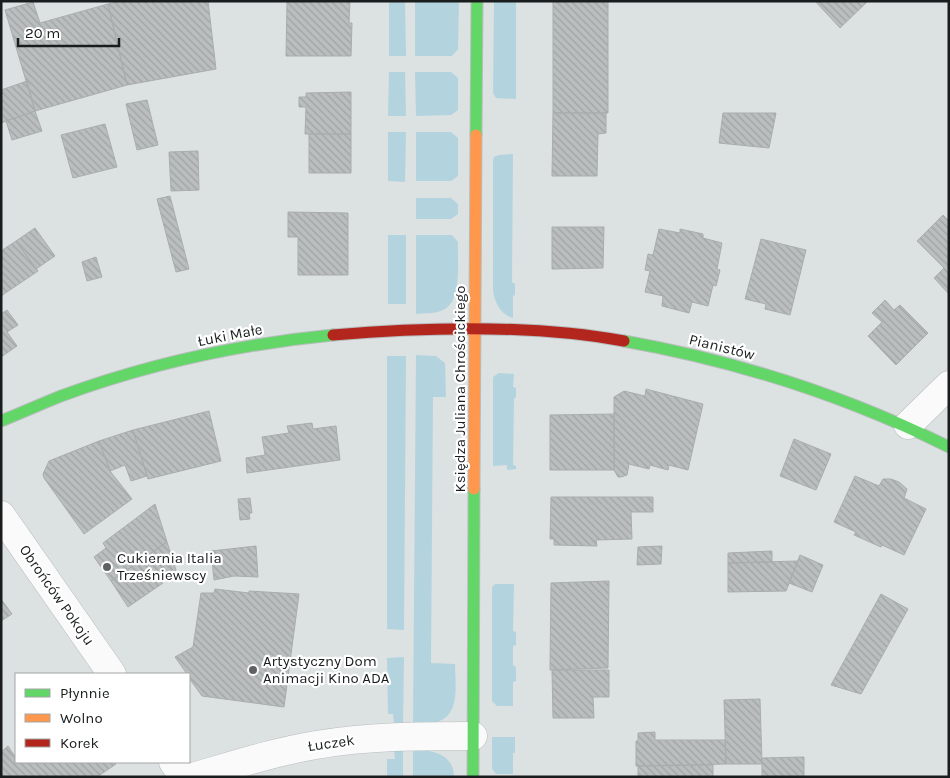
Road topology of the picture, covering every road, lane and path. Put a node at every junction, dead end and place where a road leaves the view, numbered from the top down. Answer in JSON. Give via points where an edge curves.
{"nodes":[{"id":1,"x":477,"y":1,"type":"edge"},
{"id":2,"x":475,"y":329,"type":"junction"},
{"id":3,"x":949,"y":385,"type":"edge"},
{"id":4,"x":1,"y":421,"type":"edge"},
{"id":5,"x":908,"y":425,"type":"junction"},
{"id":6,"x":949,"y":447,"type":"edge"},
{"id":7,"x":1,"y":515,"type":"edge"},
{"id":8,"x":111,"y":673,"type":"edge"},
{"id":9,"x":473,"y":736,"type":"junction"},
{"id":10,"x":174,"y":763,"type":"edge"},
{"id":11,"x":184,"y":777,"type":"edge"},
{"id":12,"x":193,"y":777,"type":"edge"},
{"id":13,"x":473,"y":777,"type":"edge"}],
"edges":[{"from":1,"to":2,"type":"street","name":"Księdza Juliana Chrościckiego"},
{"from":2,"to":4,"type":"street","name":"Łuki Małe","via":[[426,328],[346,333],[252,345],[112,380]]},
{"from":2,"to":5,"type":"street","name":"Pianistów","via":[[592,336],[664,349],[745,367]]},
{"from":2,"to":9,"type":"street","name":"Księdza Juliana Chrościckiego"},
{"from":3,"to":5,"type":"street"},
{"from":5,"to":6,"type":"street","name":"Pianistów"},
{"from":7,"to":8,"type":"street","name":"Obrońców Pokoju"},
{"from":9,"to":12,"type":"street","name":"Łuczek","via":[[384,737],[316,745],[283,751]]},
{"from":9,"to":13,"type":"street","name":"Księdza Juliana Chrościckiego"},
{"from":10,"to":11,"type":"street"}]}
